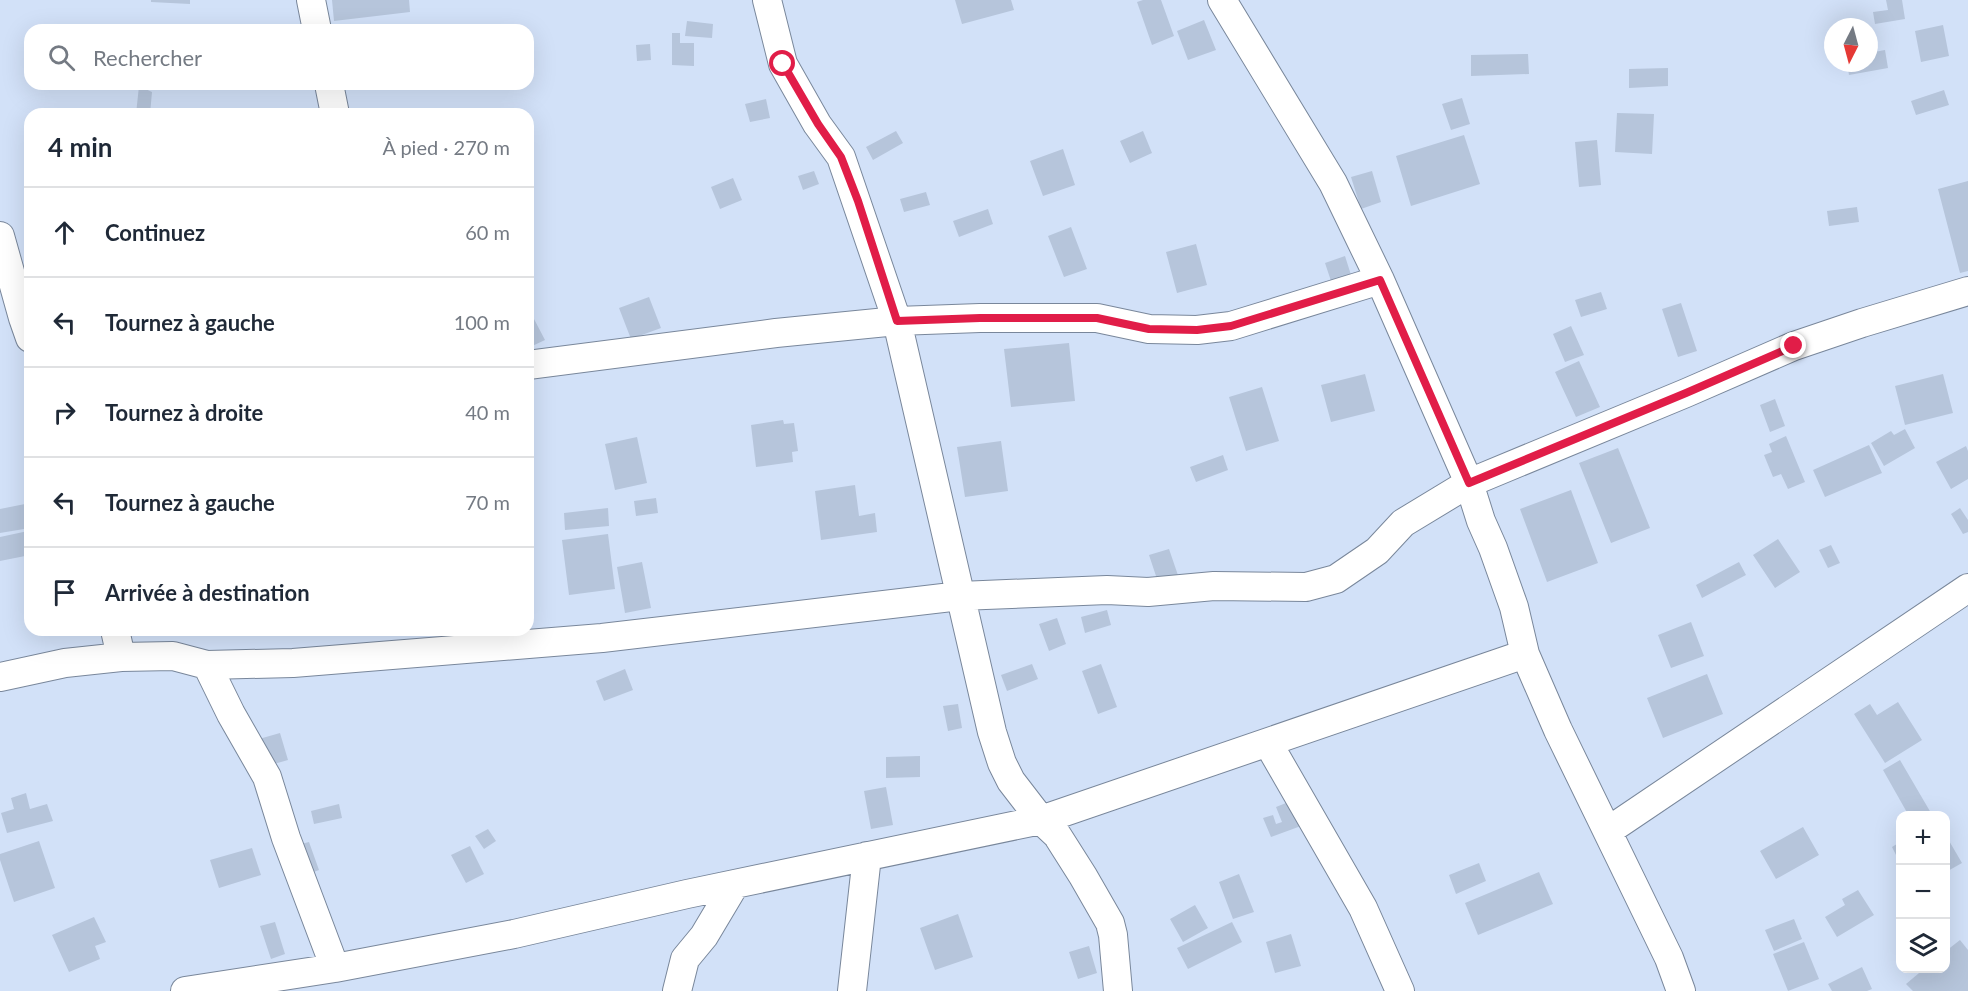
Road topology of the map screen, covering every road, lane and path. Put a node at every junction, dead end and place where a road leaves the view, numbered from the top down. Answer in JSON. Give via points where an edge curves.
{"nodes":[{"id":1,"x":311,"y":0,"type":"edge"},
{"id":2,"x":767,"y":0,"type":"edge"},
{"id":3,"x":1222,"y":0,"type":"edge"},
{"id":4,"x":316,"y":24,"type":"edge"},
{"id":5,"x":330,"y":90,"type":"edge"},
{"id":6,"x":334,"y":108,"type":"edge"},
{"id":7,"x":0,"y":236,"type":"edge"},
{"id":8,"x":1380,"y":280,"type":"junction"},
{"id":9,"x":1968,"y":291,"type":"edge"},
{"id":10,"x":897,"y":321,"type":"junction"},
{"id":11,"x":24,"y":323,"type":"edge"},
{"id":12,"x":534,"y":363,"type":"edge"},
{"id":13,"x":1469,"y":483,"type":"junction"},
{"id":14,"x":1968,"y":588,"type":"edge"},
{"id":15,"x":960,"y":596,"type":"junction"},
{"id":16,"x":118,"y":643,"type":"edge"},
{"id":17,"x":1525,"y":654,"type":"junction"},
{"id":18,"x":207,"y":665,"type":"junction"},
{"id":19,"x":0,"y":677,"type":"edge"},
{"id":20,"x":1268,"y":743,"type":"junction"},
{"id":21,"x":1041,"y":820,"type":"junction"},
{"id":22,"x":1608,"y":831,"type":"junction"},
{"id":23,"x":867,"y":856,"type":"junction"},
{"id":24,"x":735,"y":884,"type":"junction"},
{"id":25,"x":335,"y":968,"type":"junction"},
{"id":26,"x":185,"y":991,"type":"edge"},
{"id":27,"x":676,"y":991,"type":"edge"},
{"id":28,"x":852,"y":991,"type":"edge"},
{"id":29,"x":1118,"y":991,"type":"edge"},
{"id":30,"x":1400,"y":991,"type":"edge"},
{"id":31,"x":1681,"y":991,"type":"edge"}],
"edges":[{"from":1,"to":4,"type":"street"},
{"from":2,"to":10,"type":"street","via":[[783,64],[841,157]]},
{"from":3,"to":8,"type":"street","via":[[1334,183]]},
{"from":5,"to":6,"type":"street"},
{"from":7,"to":11,"type":"street"},
{"from":8,"to":10,"type":"street","via":[[1231,326],[1197,330],[1149,329],[1097,318]]},
{"from":8,"to":13,"type":"street"},
{"from":9,"to":13,"type":"street","via":[[1794,346]]},
{"from":10,"to":12,"type":"street"},
{"from":10,"to":15,"type":"street"},
{"from":13,"to":15,"type":"street","via":[[1403,523],[1377,551],[1336,579],[1306,587],[1214,586]]},
{"from":13,"to":17,"type":"street","via":[[1514,607]]},
{"from":14,"to":22,"type":"street"},
{"from":15,"to":18,"type":"street","via":[[602,638],[293,663]]},
{"from":15,"to":21,"type":"street","via":[[1002,763]]},
{"from":16,"to":18,"type":"street"},
{"from":16,"to":19,"type":"street","via":[[65,663]]},
{"from":17,"to":20,"type":"street"},
{"from":17,"to":22,"type":"street"},
{"from":18,"to":25,"type":"street","via":[[267,777]]},
{"from":20,"to":21,"type":"street"},
{"from":20,"to":30,"type":"street","via":[[1363,908]]},
{"from":21,"to":23,"type":"street"},
{"from":21,"to":29,"type":"street","via":[[1057,835],[1110,923]]},
{"from":22,"to":31,"type":"street"},
{"from":23,"to":24,"type":"street"},
{"from":23,"to":28,"type":"street"},
{"from":24,"to":25,"type":"street","via":[[514,934]]},
{"from":24,"to":27,"type":"street","via":[[704,936],[685,959]]},
{"from":25,"to":26,"type":"street"}]}
